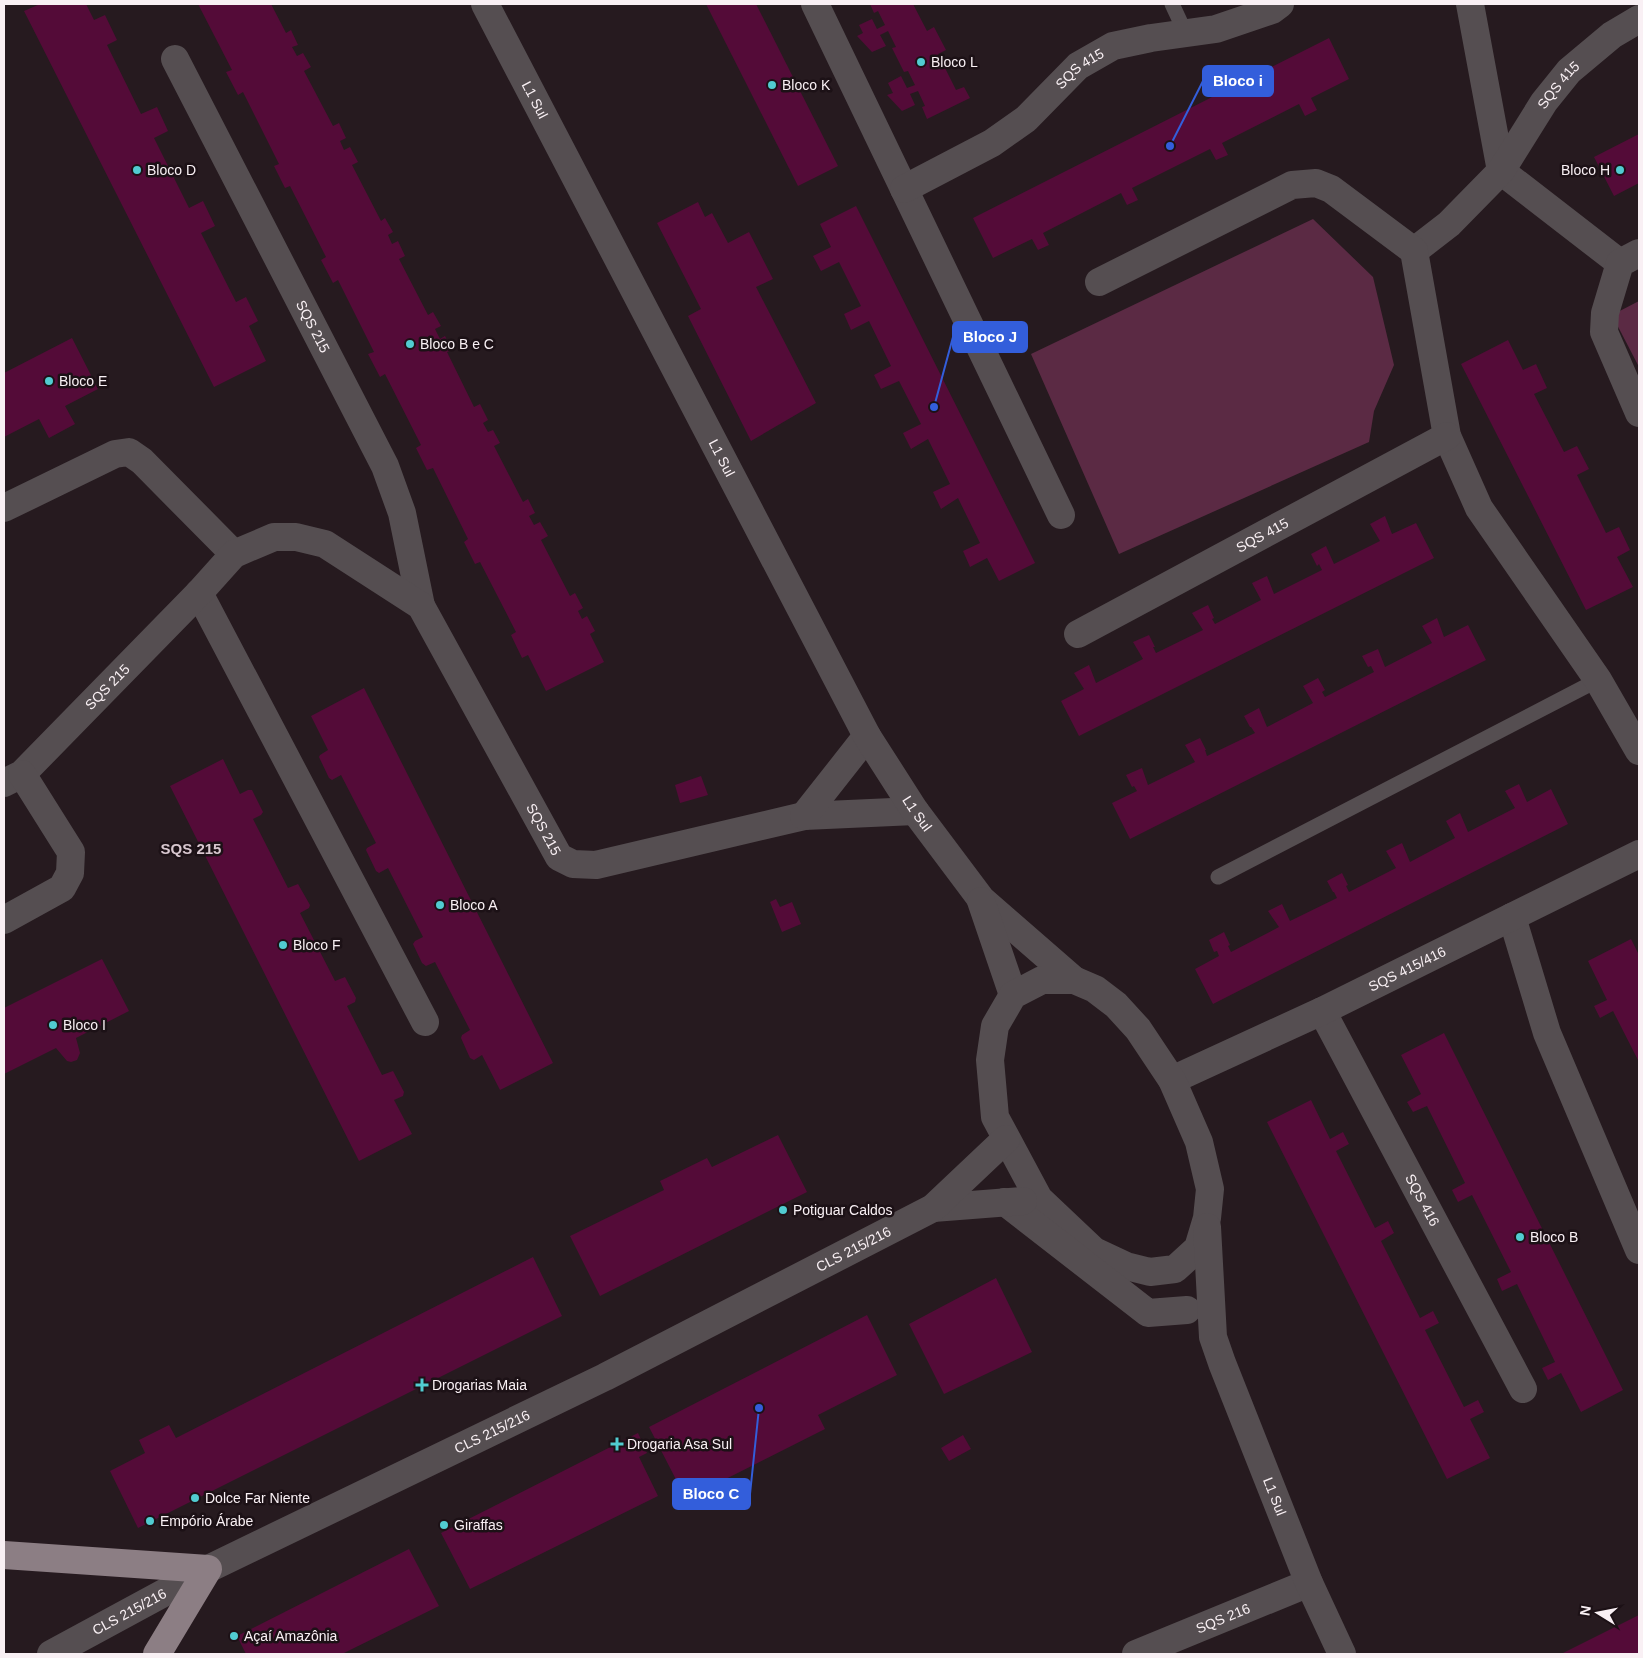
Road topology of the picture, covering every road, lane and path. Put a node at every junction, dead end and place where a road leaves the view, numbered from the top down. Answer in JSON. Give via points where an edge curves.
{"nodes":[{"id":1,"x":485,"y":4,"type":"edge"},
{"id":2,"x":816,"y":4,"type":"edge"},
{"id":3,"x":1172,"y":4,"type":"edge"},
{"id":4,"x":1280,"y":4,"type":"edge"},
{"id":5,"x":1470,"y":4,"type":"edge"},
{"id":6,"x":1639,"y":19,"type":"edge"},
{"id":7,"x":1186,"y":34,"type":"junction"},
{"id":8,"x":175,"y":59,"type":"dead end"},
{"id":9,"x":1501,"y":171,"type":"junction"},
{"id":10,"x":904,"y":189,"type":"junction"},
{"id":11,"x":1414,"y":250,"type":"junction"},
{"id":12,"x":1630,"y":258,"type":"edge"},
{"id":13,"x":1099,"y":282,"type":"dead end"},
{"id":14,"x":1639,"y":413,"type":"edge"},
{"id":15,"x":1447,"y":436,"type":"junction"},
{"id":16,"x":4,"y":508,"type":"edge"},
{"id":17,"x":1061,"y":514,"type":"dead end"},
{"id":18,"x":234,"y":554,"type":"junction"},
{"id":19,"x":199,"y":593,"type":"junction"},
{"id":20,"x":421,"y":606,"type":"junction"},
{"id":21,"x":1078,"y":634,"type":"dead end"},
{"id":22,"x":1598,"y":680,"type":"junction"},
{"id":23,"x":867,"y":736,"type":"junction"},
{"id":24,"x":1639,"y":751,"type":"edge"},
{"id":25,"x":13,"y":778,"type":"edge"},
{"id":26,"x":915,"y":811,"type":"junction"},
{"id":27,"x":804,"y":816,"type":"junction"},
{"id":28,"x":1639,"y":854,"type":"edge"},
{"id":29,"x":1218,"y":877,"type":"dead end"},
{"id":30,"x":981,"y":899,"type":"junction"},
{"id":31,"x":1512,"y":917,"type":"junction"},
{"id":32,"x":4,"y":920,"type":"edge"},
{"id":33,"x":1074,"y":980,"type":"junction"},
{"id":34,"x":1013,"y":995,"type":"junction"},
{"id":35,"x":1322,"y":1010,"type":"junction"},
{"id":36,"x":425,"y":1022,"type":"dead end"},
{"id":37,"x":1172,"y":1080,"type":"junction"},
{"id":38,"x":1006,"y":1139,"type":"junction"},
{"id":39,"x":1039,"y":1199,"type":"junction"},
{"id":40,"x":1005,"y":1202,"type":"junction"},
{"id":41,"x":933,"y":1208,"type":"junction"},
{"id":42,"x":1207,"y":1218,"type":"junction"},
{"id":43,"x":1639,"y":1250,"type":"edge"},
{"id":44,"x":1150,"y":1272,"type":"junction"},
{"id":45,"x":1187,"y":1310,"type":"junction"},
{"id":46,"x":1213,"y":1337,"type":"junction"},
{"id":47,"x":1523,"y":1388,"type":"dead end"},
{"id":48,"x":4,"y":1555,"type":"edge"},
{"id":49,"x":208,"y":1569,"type":"junction"},
{"id":50,"x":1309,"y":1583,"type":"junction"},
{"id":51,"x":51,"y":1654,"type":"edge"},
{"id":52,"x":157,"y":1654,"type":"edge"},
{"id":53,"x":1136,"y":1654,"type":"edge"},
{"id":54,"x":1342,"y":1654,"type":"edge"}],
"edges":[{"from":1,"to":23,"type":"street","name":"L1 Sul"},
{"from":2,"to":10,"type":"street"},
{"from":3,"to":7,"type":"lane"},
{"from":4,"to":7,"type":"street","name":"SQS 415","via":[[1272,10],[1216,29]]},
{"from":5,"to":9,"type":"street"},
{"from":6,"to":9,"type":"street","name":"SQS 415","via":[[1612,35],[1569,71],[1544,102]]},
{"from":7,"to":10,"type":"street","name":"SQS 415","via":[[1113,46],[1078,66],[1026,118],[992,144]]},
{"from":8,"to":20,"type":"street","name":"SQS 215","via":[[385,466],[402,513]]},
{"from":9,"to":11,"type":"street","name":"SQS 415","via":[[1449,224]]},
{"from":9,"to":12,"type":"street"},
{"from":10,"to":17,"type":"street"},
{"from":11,"to":13,"type":"street","via":[[1330,188],[1316,183],[1292,185]]},
{"from":11,"to":15,"type":"street"},
{"from":12,"to":14,"type":"street","via":[[1605,313],[1604,332]]},
{"from":15,"to":21,"type":"street","name":"SQS 415"},
{"from":15,"to":22,"type":"street","via":[[1479,508]]},
{"from":16,"to":18,"type":"street","via":[[115,454],[129,452],[142,461]]},
{"from":18,"to":19,"type":"street","name":"SQS 215"},
{"from":18,"to":20,"type":"street","name":"SQS 215","via":[[274,537],[296,537],[325,544]]},
{"from":19,"to":25,"type":"street","name":"SQS 215"},
{"from":19,"to":36,"type":"street"},
{"from":20,"to":27,"type":"street","name":"SQS 215","via":[[559,858],[573,864],[596,865]]},
{"from":22,"to":24,"type":"street"},
{"from":22,"to":29,"type":"lane"},
{"from":23,"to":26,"type":"street","name":"L1 Sul"},
{"from":23,"to":27,"type":"street"},
{"from":25,"to":32,"type":"street","name":"SQS 215","via":[[71,852],[70,873],[62,888]]},
{"from":26,"to":27,"type":"street","name":"SQS 215"},
{"from":26,"to":30,"type":"street","name":"L1 Sul"},
{"from":28,"to":31,"type":"street","name":"SQS 415/416"},
{"from":30,"to":33,"type":"street","name":"L1 Sul"},
{"from":30,"to":34,"type":"street","name":"L1 Sul"},
{"from":31,"to":35,"type":"street","name":"SQS 415/416"},
{"from":31,"to":43,"type":"street","via":[[1547,1033]]},
{"from":33,"to":34,"type":"street","via":[[1042,980]]},
{"from":33,"to":37,"type":"street","via":[[1095,989],[1116,1005],[1138,1029]]},
{"from":34,"to":38,"type":"street","via":[[994,1026],[990,1060],[995,1117]]},
{"from":35,"to":37,"type":"street","name":"SQS 415/416"},
{"from":35,"to":47,"type":"street","name":"SQS 416"},
{"from":37,"to":42,"type":"street","via":[[1199,1142],[1210,1190]]},
{"from":38,"to":39,"type":"street"},
{"from":38,"to":41,"type":"street","name":"CLS 215/216"},
{"from":39,"to":40,"type":"street","name":"CLS 215/216"},
{"from":39,"to":44,"type":"street","via":[[1094,1251],[1126,1266]]},
{"from":40,"to":41,"type":"street","name":"CLS 215/216"},
{"from":40,"to":45,"type":"street","via":[[1148,1313]]},
{"from":41,"to":49,"type":"street","name":"CLS 215/216","via":[[605,1377]]},
{"from":42,"to":44,"type":"street","via":[[1198,1248],[1175,1269]]},
{"from":42,"to":46,"type":"street","name":"L1 Sul"},
{"from":44,"to":45,"type":"street","name":"L1 Sul"},
{"from":45,"to":46,"type":"street","name":"L1 Sul"},
{"from":46,"to":50,"type":"street","name":"L1 Sul"},
{"from":48,"to":49,"type":"main road"},
{"from":49,"to":51,"type":"street","name":"CLS 215/216"},
{"from":49,"to":52,"type":"main road"},
{"from":50,"to":53,"type":"street","name":"SQS 216"},
{"from":50,"to":54,"type":"street","name":"L1 Sul"}]}
